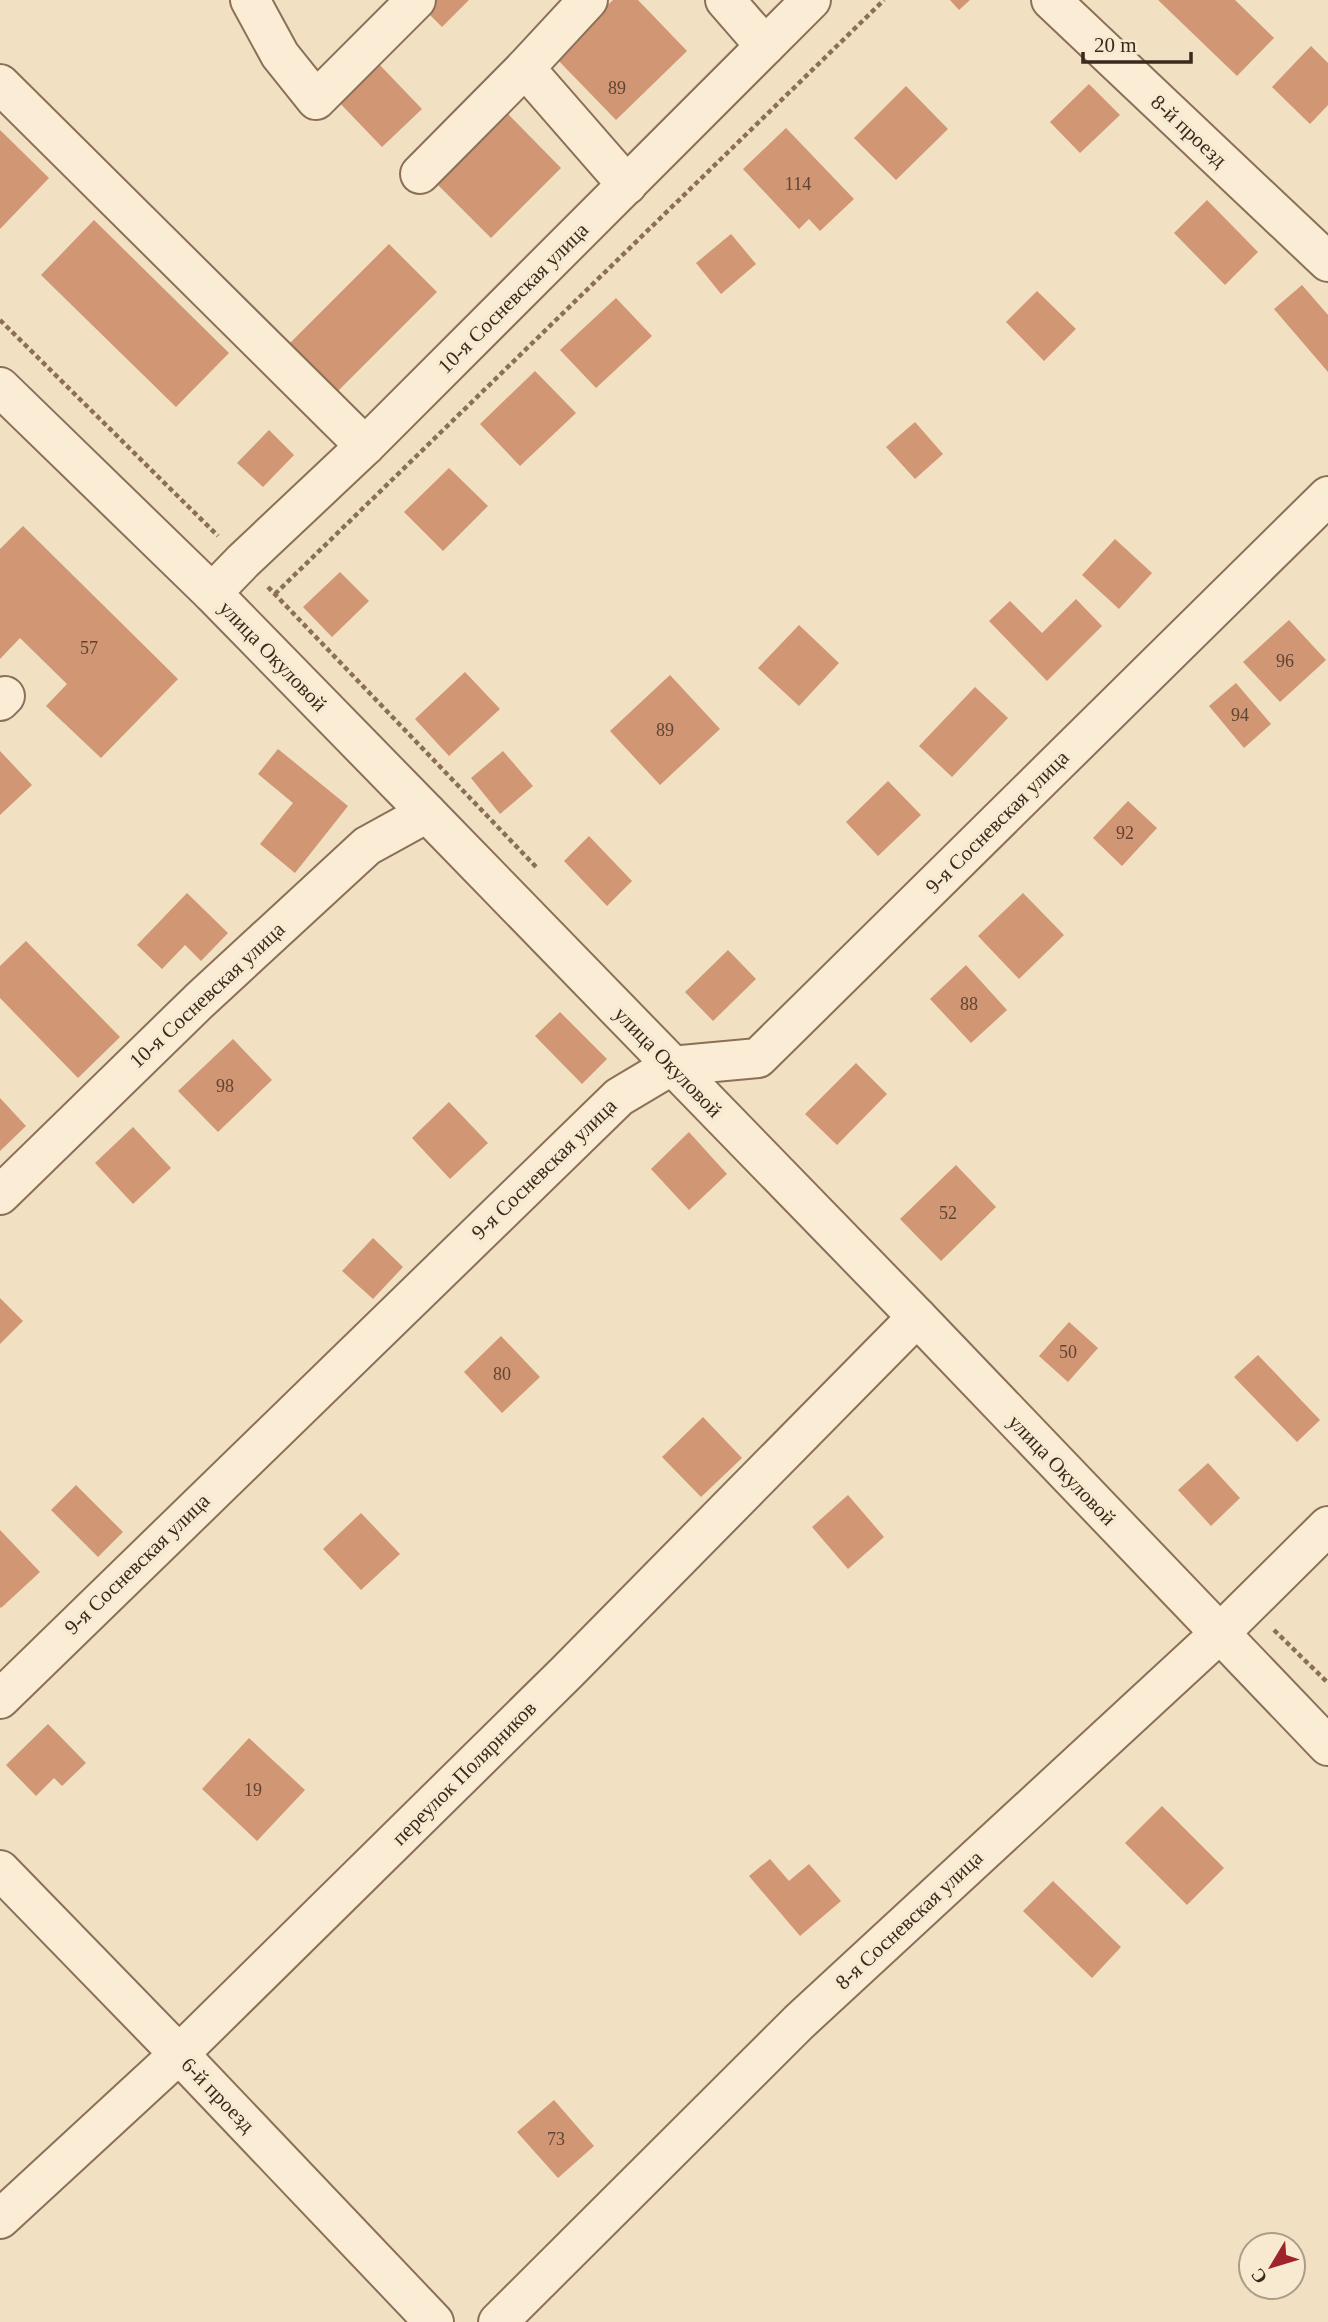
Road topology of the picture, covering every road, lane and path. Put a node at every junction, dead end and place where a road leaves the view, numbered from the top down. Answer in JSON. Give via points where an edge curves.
{"nodes":[{"id":1,"x":250,"y":0,"type":"edge"},
{"id":2,"x":416,"y":0,"type":"edge"},
{"id":3,"x":588,"y":0,"type":"edge"},
{"id":4,"x":725,"y":0,"type":"edge"},
{"id":5,"x":811,"y":0,"type":"edge"},
{"id":6,"x":884,"y":0,"type":"edge"},
{"id":7,"x":1051,"y":0,"type":"edge"},
{"id":8,"x":765,"y":46,"type":"junction"},
{"id":9,"x":525,"y":68,"type":"junction"},
{"id":10,"x":0,"y":84,"type":"edge"},
{"id":11,"x":420,"y":174,"type":"dead end"},
{"id":12,"x":627,"y":185,"type":"junction"},
{"id":13,"x":1328,"y":262,"type":"edge"},
{"id":14,"x":0,"y":387,"type":"edge"},
{"id":15,"x":365,"y":446,"type":"junction"},
{"id":16,"x":1328,"y":495,"type":"edge"},
{"id":17,"x":212,"y":593,"type":"junction"},
{"id":18,"x":275,"y":594,"type":"dead end"},
{"id":19,"x":427,"y":813,"type":"junction"},
{"id":20,"x":671,"y":1066,"type":"junction"},
{"id":21,"x":0,"y":1195,"type":"edge"},
{"id":22,"x":917,"y":1317,"type":"junction"},
{"id":23,"x":1328,"y":1526,"type":"edge"},
{"id":24,"x":1219,"y":1634,"type":"junction"},
{"id":25,"x":0,"y":1699,"type":"edge"},
{"id":26,"x":1328,"y":1746,"type":"edge"},
{"id":27,"x":0,"y":1870,"type":"edge"},
{"id":28,"x":179,"y":2053,"type":"junction"},
{"id":29,"x":0,"y":2218,"type":"edge"},
{"id":30,"x":434,"y":2322,"type":"edge"},
{"id":31,"x":498,"y":2322,"type":"edge"}],
"edges":[{"from":1,"to":2,"type":"street","via":[[280,55],[316,100]]},
{"from":3,"to":9,"type":"street"},
{"from":4,"to":8,"type":"street"},
{"from":5,"to":8,"type":"street","name":"10-я Сосневская улица"},
{"from":6,"to":18,"type":"path"},
{"from":7,"to":13,"type":"street","name":"8-й проезд"},
{"from":8,"to":12,"type":"street","name":"10-я Сосневская улица"},
{"from":9,"to":11,"type":"street"},
{"from":9,"to":12,"type":"street"},
{"from":10,"to":15,"type":"street"},
{"from":12,"to":15,"type":"street","name":"10-я Сосневская улица"},
{"from":14,"to":17,"type":"street","name":"улица Окуловой"},
{"from":15,"to":17,"type":"street","name":"10-я Сосневская улица"},
{"from":16,"to":20,"type":"street","name":"9-я Сосневская улица","via":[[758,1058]]},
{"from":17,"to":19,"type":"street","name":"улица Окуловой"},
{"from":19,"to":20,"type":"street","name":"улица Окуловой"},
{"from":19,"to":21,"type":"street","name":"10-я Сосневская улица","via":[[367,846]]},
{"from":20,"to":22,"type":"street","name":"улица Окуловой"},
{"from":20,"to":25,"type":"street","name":"9-я Сосневская улица","via":[[618,1097]]},
{"from":22,"to":24,"type":"street","name":"улица Окуловой"},
{"from":22,"to":28,"type":"street","name":"переулок Полярников","via":[[567,1672]]},
{"from":23,"to":24,"type":"street","name":"8-я Сосневская улица"},
{"from":24,"to":26,"type":"street","name":"улица Окуловой"},
{"from":24,"to":31,"type":"street","name":"8-я Сосневская улица","via":[[799,2022]]},
{"from":27,"to":28,"type":"street","name":"6-й проезд"},
{"from":28,"to":29,"type":"street","name":"переулок Полярников"},
{"from":28,"to":30,"type":"street","name":"6-й проезд"}]}
